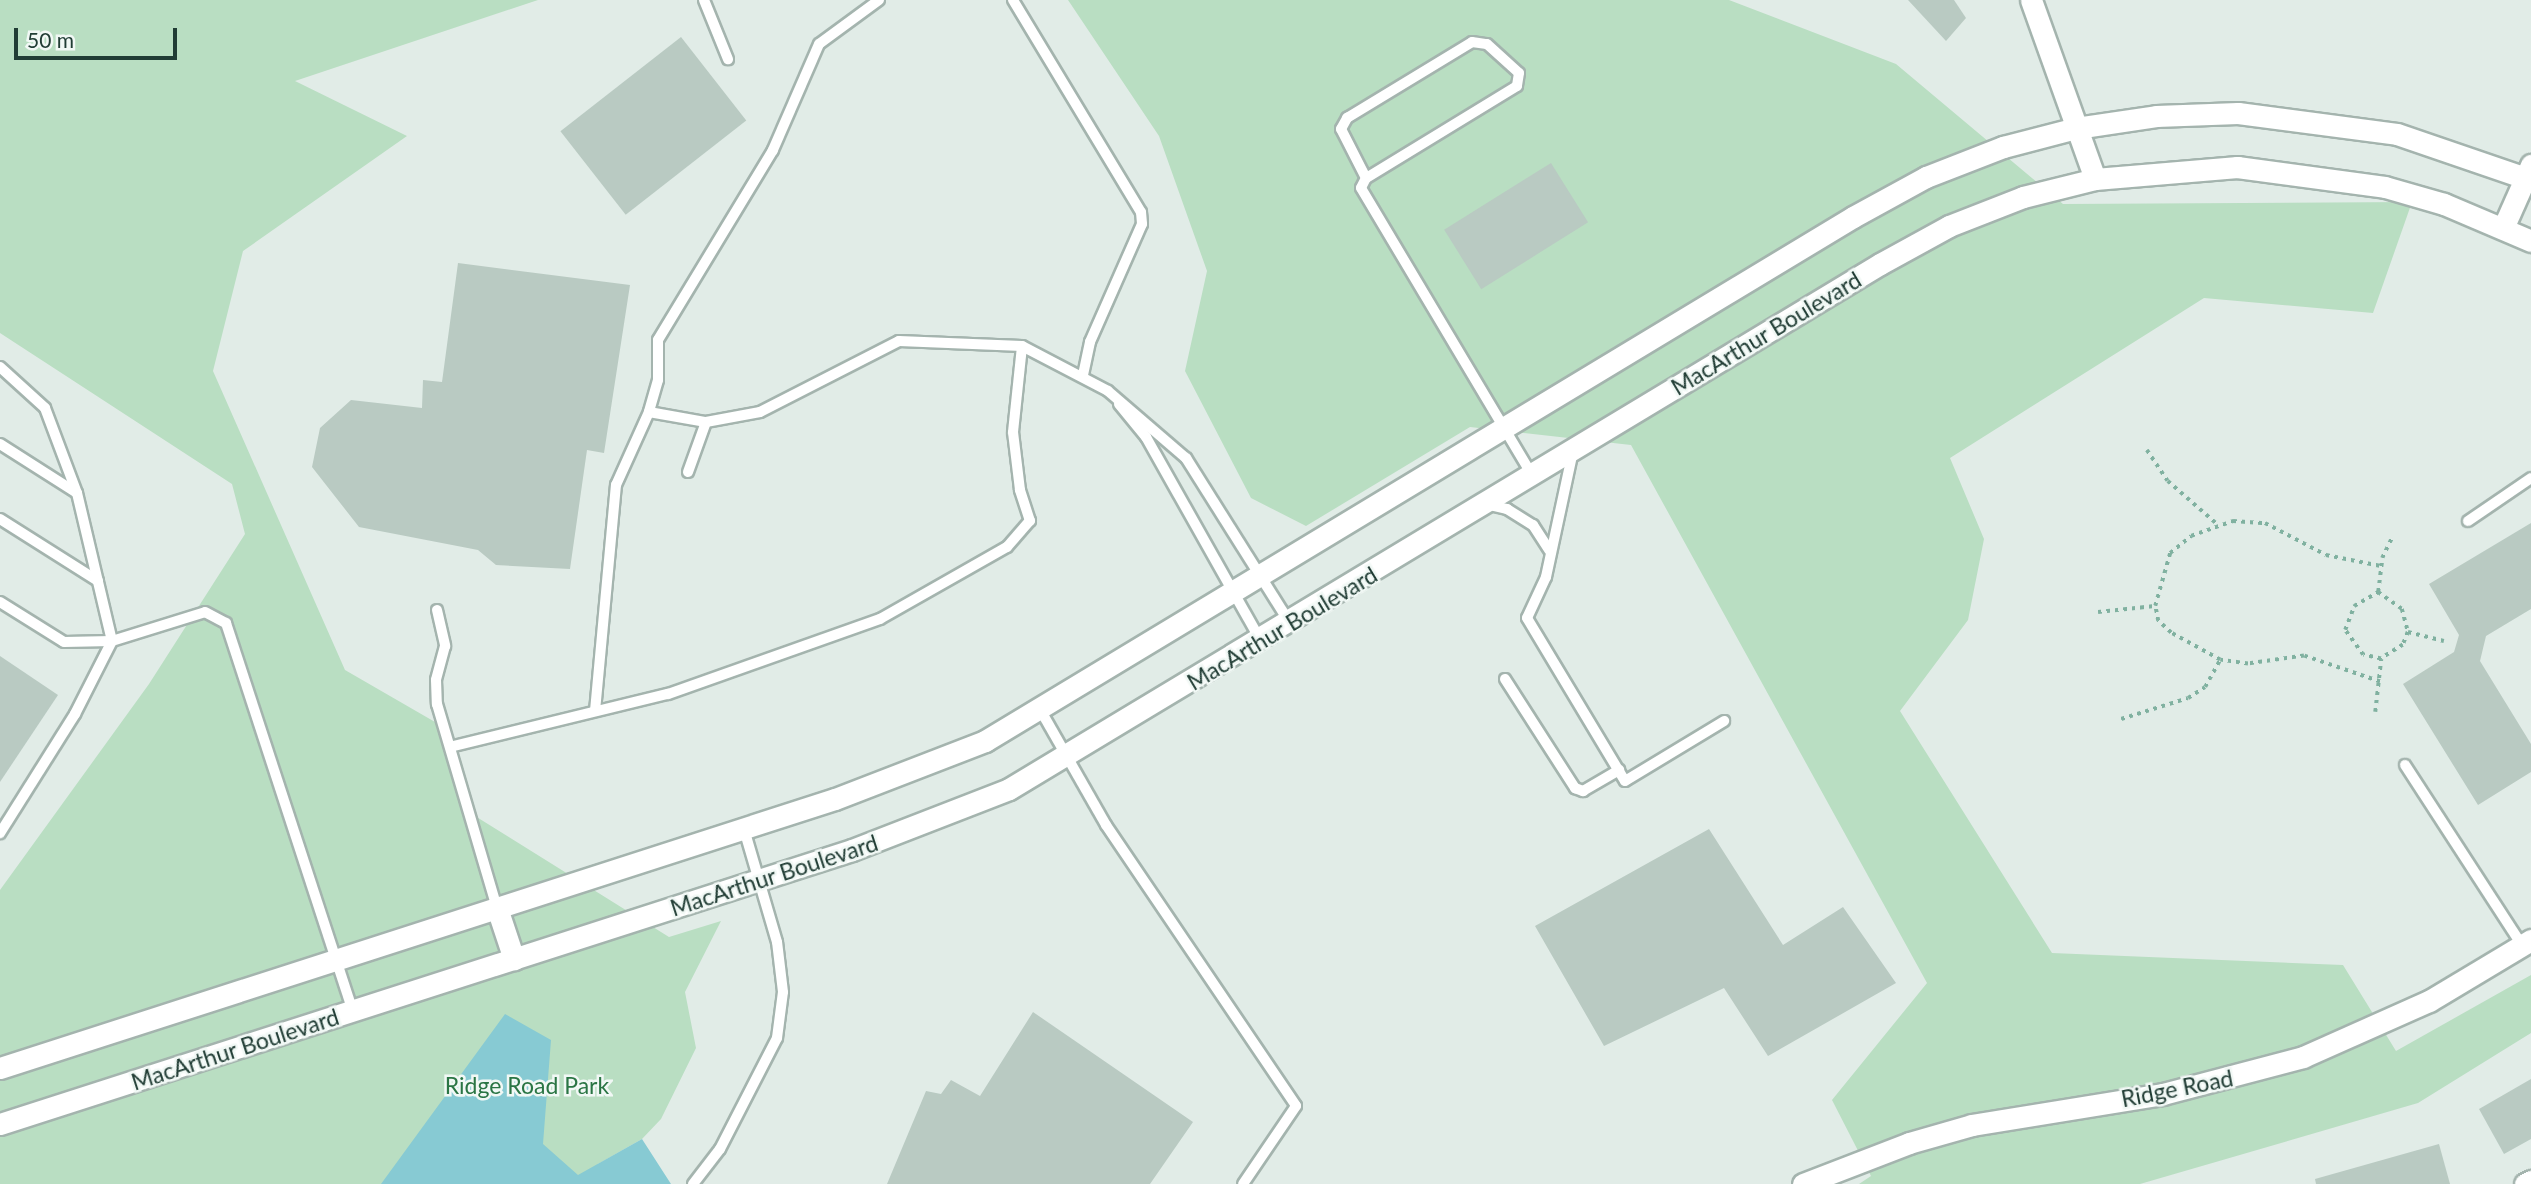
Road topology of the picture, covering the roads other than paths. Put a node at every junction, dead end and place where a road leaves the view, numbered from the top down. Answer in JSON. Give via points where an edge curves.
{"nodes":[{"id":1,"x":704,"y":0,"type":"edge"},
{"id":2,"x":879,"y":0,"type":"edge"},
{"id":3,"x":1013,"y":0,"type":"edge"},
{"id":4,"x":2031,"y":0,"type":"edge"},
{"id":5,"x":728,"y":59,"type":"dead end"},
{"id":6,"x":2076,"y":128,"type":"junction"},
{"id":7,"x":2529,"y":174,"type":"edge"},
{"id":8,"x":1366,"y":178,"type":"junction"},
{"id":9,"x":2095,"y":179,"type":"junction"},
{"id":10,"x":2504,"y":226,"type":"junction"},
{"id":11,"x":2531,"y":241,"type":"edge"},
{"id":12,"x":1022,"y":346,"type":"junction"},
{"id":13,"x":0,"y":367,"type":"edge"},
{"id":14,"x":1083,"y":376,"type":"junction"},
{"id":15,"x":1108,"y":391,"type":"junction"},
{"id":16,"x":649,"y":412,"type":"junction"},
{"id":17,"x":706,"y":422,"type":"junction"},
{"id":18,"x":1505,"y":430,"type":"junction"},
{"id":19,"x":0,"y":444,"type":"edge"},
{"id":20,"x":1573,"y":451,"type":"junction"},
{"id":21,"x":688,"y":472,"type":"dead end"},
{"id":22,"x":1533,"y":476,"type":"junction"},
{"id":23,"x":2531,"y":478,"type":"edge"},
{"id":24,"x":77,"y":493,"type":"junction"},
{"id":25,"x":1485,"y":504,"type":"junction"},
{"id":26,"x":0,"y":519,"type":"edge"},
{"id":27,"x":2468,"y":522,"type":"dead end"},
{"id":28,"x":1549,"y":550,"type":"junction"},
{"id":29,"x":1261,"y":577,"type":"junction"},
{"id":30,"x":98,"y":581,"type":"junction"},
{"id":31,"x":1235,"y":593,"type":"junction"},
{"id":32,"x":0,"y":602,"type":"edge"},
{"id":33,"x":437,"y":610,"type":"dead end"},
{"id":34,"x":1290,"y":623,"type":"junction"},
{"id":35,"x":1261,"y":640,"type":"junction"},
{"id":36,"x":112,"y":642,"type":"junction"},
{"id":37,"x":1505,"y":679,"type":"dead end"},
{"id":38,"x":595,"y":711,"type":"junction"},
{"id":39,"x":1041,"y":711,"type":"junction"},
{"id":40,"x":1724,"y":721,"type":"dead end"},
{"id":41,"x":454,"y":746,"type":"junction"},
{"id":42,"x":1067,"y":758,"type":"junction"},
{"id":43,"x":2406,"y":765,"type":"dead end"},
{"id":44,"x":1619,"y":770,"type":"junction"},
{"id":45,"x":744,"y":828,"type":"junction"},
{"id":46,"x":0,"y":833,"type":"edge"},
{"id":47,"x":759,"y":878,"type":"junction"},
{"id":48,"x":497,"y":908,"type":"junction"},
{"id":49,"x":2527,"y":943,"type":"edge"},
{"id":50,"x":514,"y":959,"type":"junction"},
{"id":51,"x":337,"y":960,"type":"junction"},
{"id":52,"x":353,"y":1012,"type":"junction"},
{"id":53,"x":0,"y":1068,"type":"edge"},
{"id":54,"x":0,"y":1124,"type":"edge"},
{"id":55,"x":2531,"y":1181,"type":"edge"},
{"id":56,"x":693,"y":1184,"type":"edge"},
{"id":57,"x":1243,"y":1184,"type":"edge"},
{"id":58,"x":1803,"y":1184,"type":"edge"},
{"id":59,"x":2525,"y":1184,"type":"edge"}],
"edges":[{"from":1,"to":5,"type":"lane"},
{"from":2,"to":16,"type":"lane","via":[[819,44],[773,150],[658,340],[658,380]]},
{"from":3,"to":14,"type":"lane","via":[[1141,212],[1142,224],[1090,342]]},
{"from":4,"to":6,"type":"main road"},
{"from":6,"to":7,"type":"main road","via":[[2238,113],[2320,120],[2397,134]]},
{"from":6,"to":9,"type":"main road"},
{"from":6,"to":18,"type":"main road","via":[[2003,147],[1926,177]]},
{"from":7,"to":10,"type":"main road"},
{"from":8,"to":8,"type":"lane","via":[[1341,129],[1347,118],[1472,42],[1487,44],[1519,73],[1517,86]]},
{"from":8,"to":18,"type":"lane","via":[[1361,188]]},
{"from":9,"to":10,"type":"main road","name":"MacArthur Boulevard","via":[[2236,167],[2313,174],[2385,187]]},
{"from":9,"to":20,"type":"main road","name":"MacArthur Boulevard","via":[[2023,197],[1949,226]]},
{"from":10,"to":11,"type":"main road","name":"MacArthur Boulevard"},
{"from":12,"to":14,"type":"lane"},
{"from":12,"to":17,"type":"lane","via":[[900,341],[761,412]]},
{"from":12,"to":38,"type":"lane","via":[[1013,432],[1020,490],[1031,521],[1007,547],[880,619],[668,694]]},
{"from":13,"to":24,"type":"lane","via":[[46,408]]},
{"from":14,"to":15,"type":"lane"},
{"from":15,"to":29,"type":"lane","via":[[1186,458]]},
{"from":15,"to":31,"type":"lane","via":[[1146,437]]},
{"from":16,"to":17,"type":"lane"},
{"from":16,"to":38,"type":"lane","via":[[616,485]]},
{"from":17,"to":21,"type":"lane"},
{"from":18,"to":22,"type":"lane"},
{"from":18,"to":29,"type":"main road"},
{"from":19,"to":24,"type":"lane"},
{"from":20,"to":22,"type":"main road","name":"MacArthur Boulevard"},
{"from":20,"to":28,"type":"lane","via":[[1569,489]]},
{"from":22,"to":25,"type":"main road","name":"MacArthur Boulevard"},
{"from":23,"to":27,"type":"lane"},
{"from":24,"to":30,"type":"lane"},
{"from":25,"to":28,"type":"lane","via":[[1507,509],[1533,525]]},
{"from":25,"to":34,"type":"main road","name":"MacArthur Boulevard"},
{"from":26,"to":30,"type":"lane"},
{"from":28,"to":44,"type":"lane","via":[[1546,577],[1527,618]]},
{"from":29,"to":31,"type":"main road"},
{"from":29,"to":34,"type":"lane"},
{"from":30,"to":36,"type":"lane"},
{"from":31,"to":35,"type":"lane"},
{"from":31,"to":39,"type":"main road"},
{"from":32,"to":36,"type":"lane","via":[[64,642]]},
{"from":33,"to":41,"type":"lane","via":[[445,646],[436,680],[437,704]]},
{"from":34,"to":35,"type":"main road","name":"MacArthur Boulevard"},
{"from":35,"to":42,"type":"main road","name":"MacArthur Boulevard"},
{"from":36,"to":46,"type":"lane","via":[[75,714]]},
{"from":36,"to":51,"type":"lane","via":[[205,612],[226,624]]},
{"from":37,"to":44,"type":"lane","via":[[1576,788],[1583,791]]},
{"from":38,"to":41,"type":"lane"},
{"from":39,"to":42,"type":"lane"},
{"from":39,"to":45,"type":"main road","via":[[910,774]]},
{"from":40,"to":44,"type":"lane","via":[[1625,781]]},
{"from":41,"to":48,"type":"lane"},
{"from":42,"to":47,"type":"main road","name":"MacArthur Boulevard","via":[[929,824]]},
{"from":42,"to":57,"type":"lane","via":[[1106,825],[1296,1106]]},
{"from":43,"to":49,"type":"lane"},
{"from":45,"to":47,"type":"lane"},
{"from":45,"to":48,"type":"main road"},
{"from":47,"to":50,"type":"main road","name":"MacArthur Boulevard"},
{"from":47,"to":56,"type":"lane","via":[[777,942],[783,992],[777,1038],[727,1138]]},
{"from":48,"to":50,"type":"main road"},
{"from":48,"to":51,"type":"main road"},
{"from":49,"to":58,"type":"main road","name":"Ridge Road","via":[[2430,1001],[2303,1057],[2163,1094],[1972,1125],[1909,1143]]},
{"from":50,"to":52,"type":"main road","name":"MacArthur Boulevard"},
{"from":51,"to":52,"type":"lane"},
{"from":51,"to":53,"type":"main road"},
{"from":52,"to":54,"type":"main road","name":"MacArthur Boulevard"},
{"from":55,"to":59,"type":"main road"}]}
